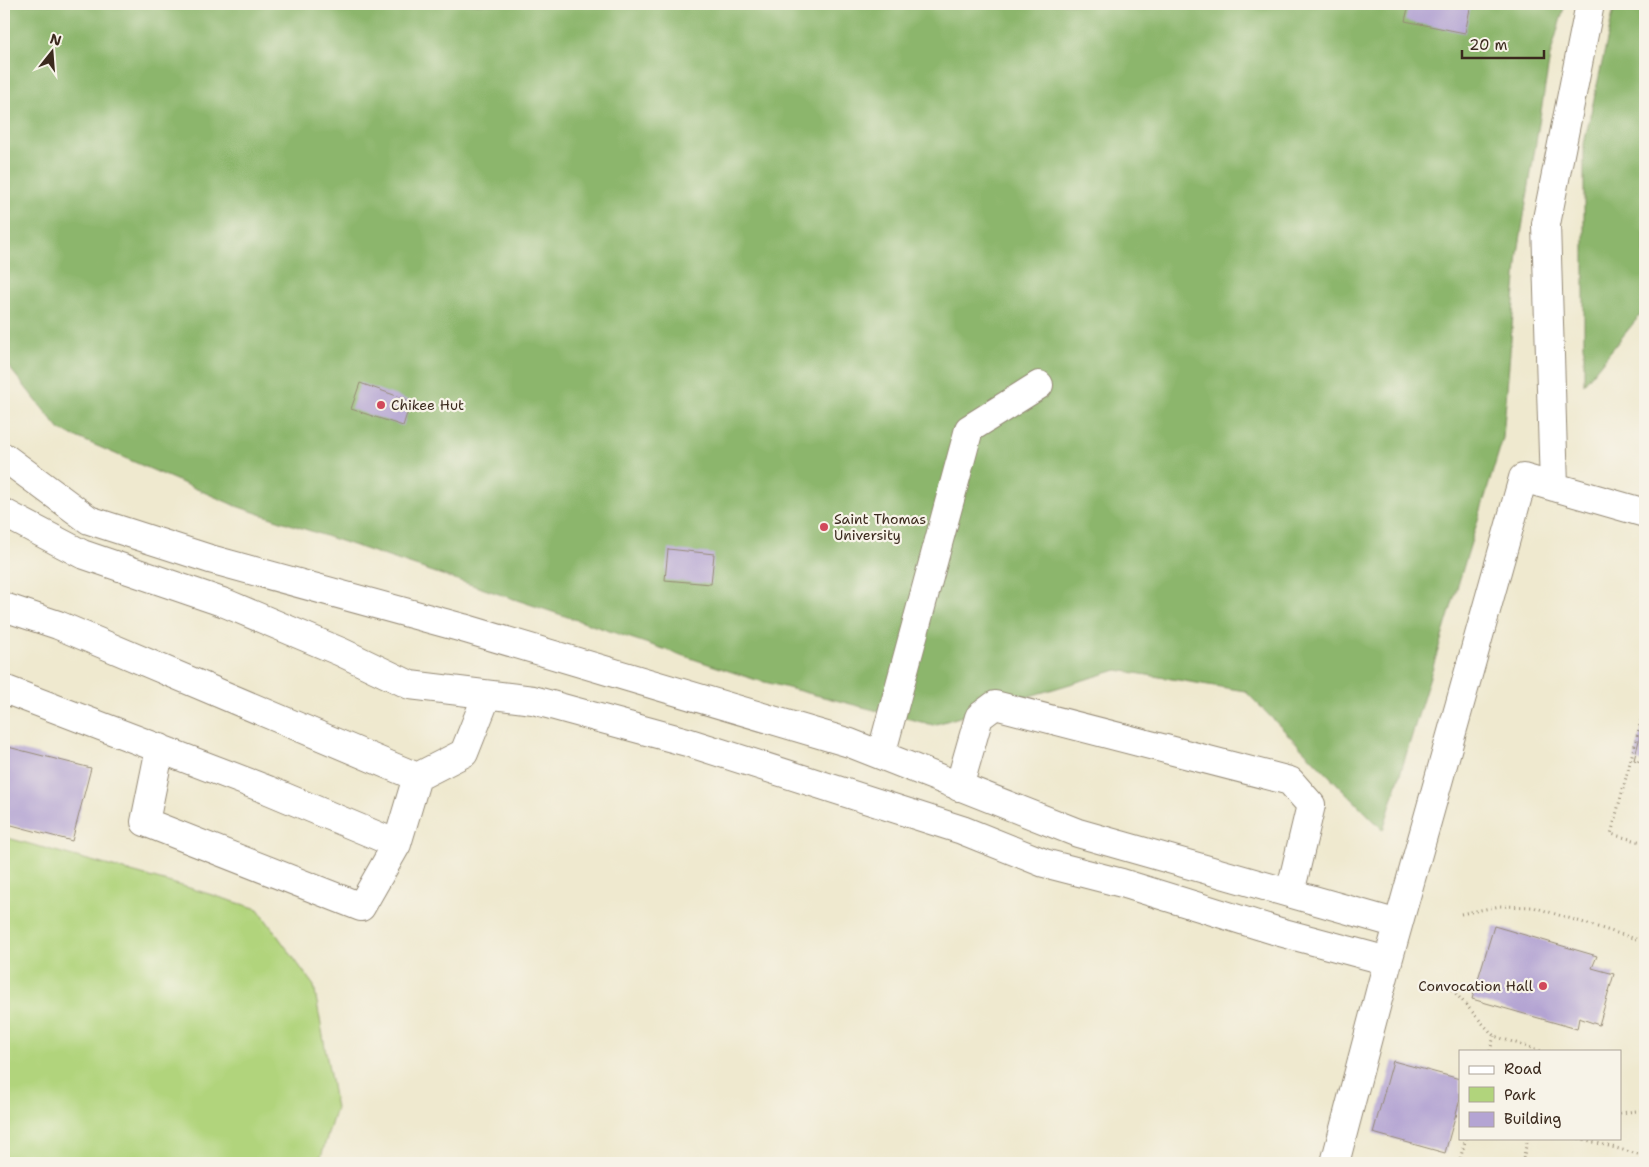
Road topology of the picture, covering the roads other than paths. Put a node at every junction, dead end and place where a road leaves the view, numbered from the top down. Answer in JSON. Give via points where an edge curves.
{"nodes":[{"id":1,"x":1590,"y":4,"type":"edge"},
{"id":2,"x":1039,"y":385,"type":"dead end"},
{"id":3,"x":4,"y":457,"type":"edge"},
{"id":4,"x":1554,"y":487,"type":"junction"},
{"id":5,"x":4,"y":513,"type":"edge"},
{"id":6,"x":1645,"y":513,"type":"edge"},
{"id":7,"x":4,"y":607,"type":"edge"},
{"id":8,"x":4,"y":689,"type":"edge"},
{"id":9,"x":487,"y":695,"type":"junction"},
{"id":10,"x":160,"y":748,"type":"junction"},
{"id":11,"x":881,"y":756,"type":"junction"},
{"id":12,"x":417,"y":776,"type":"junction"},
{"id":13,"x":959,"y":786,"type":"junction"},
{"id":14,"x":397,"y":844,"type":"junction"},
{"id":15,"x":1290,"y":893,"type":"junction"},
{"id":16,"x":1398,"y":924,"type":"junction"},
{"id":17,"x":1388,"y":962,"type":"junction"},
{"id":18,"x":1335,"y":1163,"type":"edge"}],
"edges":[{"from":1,"to":4,"type":"street","via":[[1546,224]]},
{"from":2,"to":11,"type":"street","via":[[969,428]]},
{"from":3,"to":11,"type":"street","via":[[89,520],[210,559],[463,628],[841,740]]},
{"from":4,"to":6,"type":"street"},
{"from":4,"to":16,"type":"street","via":[[1523,478]]},
{"from":5,"to":9,"type":"street","via":[[82,554],[225,602],[410,686]]},
{"from":7,"to":12,"type":"street","via":[[58,625]]},
{"from":8,"to":10,"type":"street"},
{"from":9,"to":12,"type":"street","via":[[464,752]]},
{"from":9,"to":17,"type":"street","via":[[533,700],[687,742],[962,830],[1044,863]]},
{"from":10,"to":14,"type":"street"},
{"from":10,"to":14,"type":"street","via":[[145,822],[361,907]]},
{"from":11,"to":13,"type":"street"},
{"from":12,"to":14,"type":"street"},
{"from":13,"to":15,"type":"street","via":[[1078,833]]},
{"from":13,"to":15,"type":"street","via":[[979,717],[995,705],[1290,781],[1311,805]]},
{"from":15,"to":16,"type":"street"},
{"from":16,"to":17,"type":"street"},
{"from":17,"to":18,"type":"street"}]}
